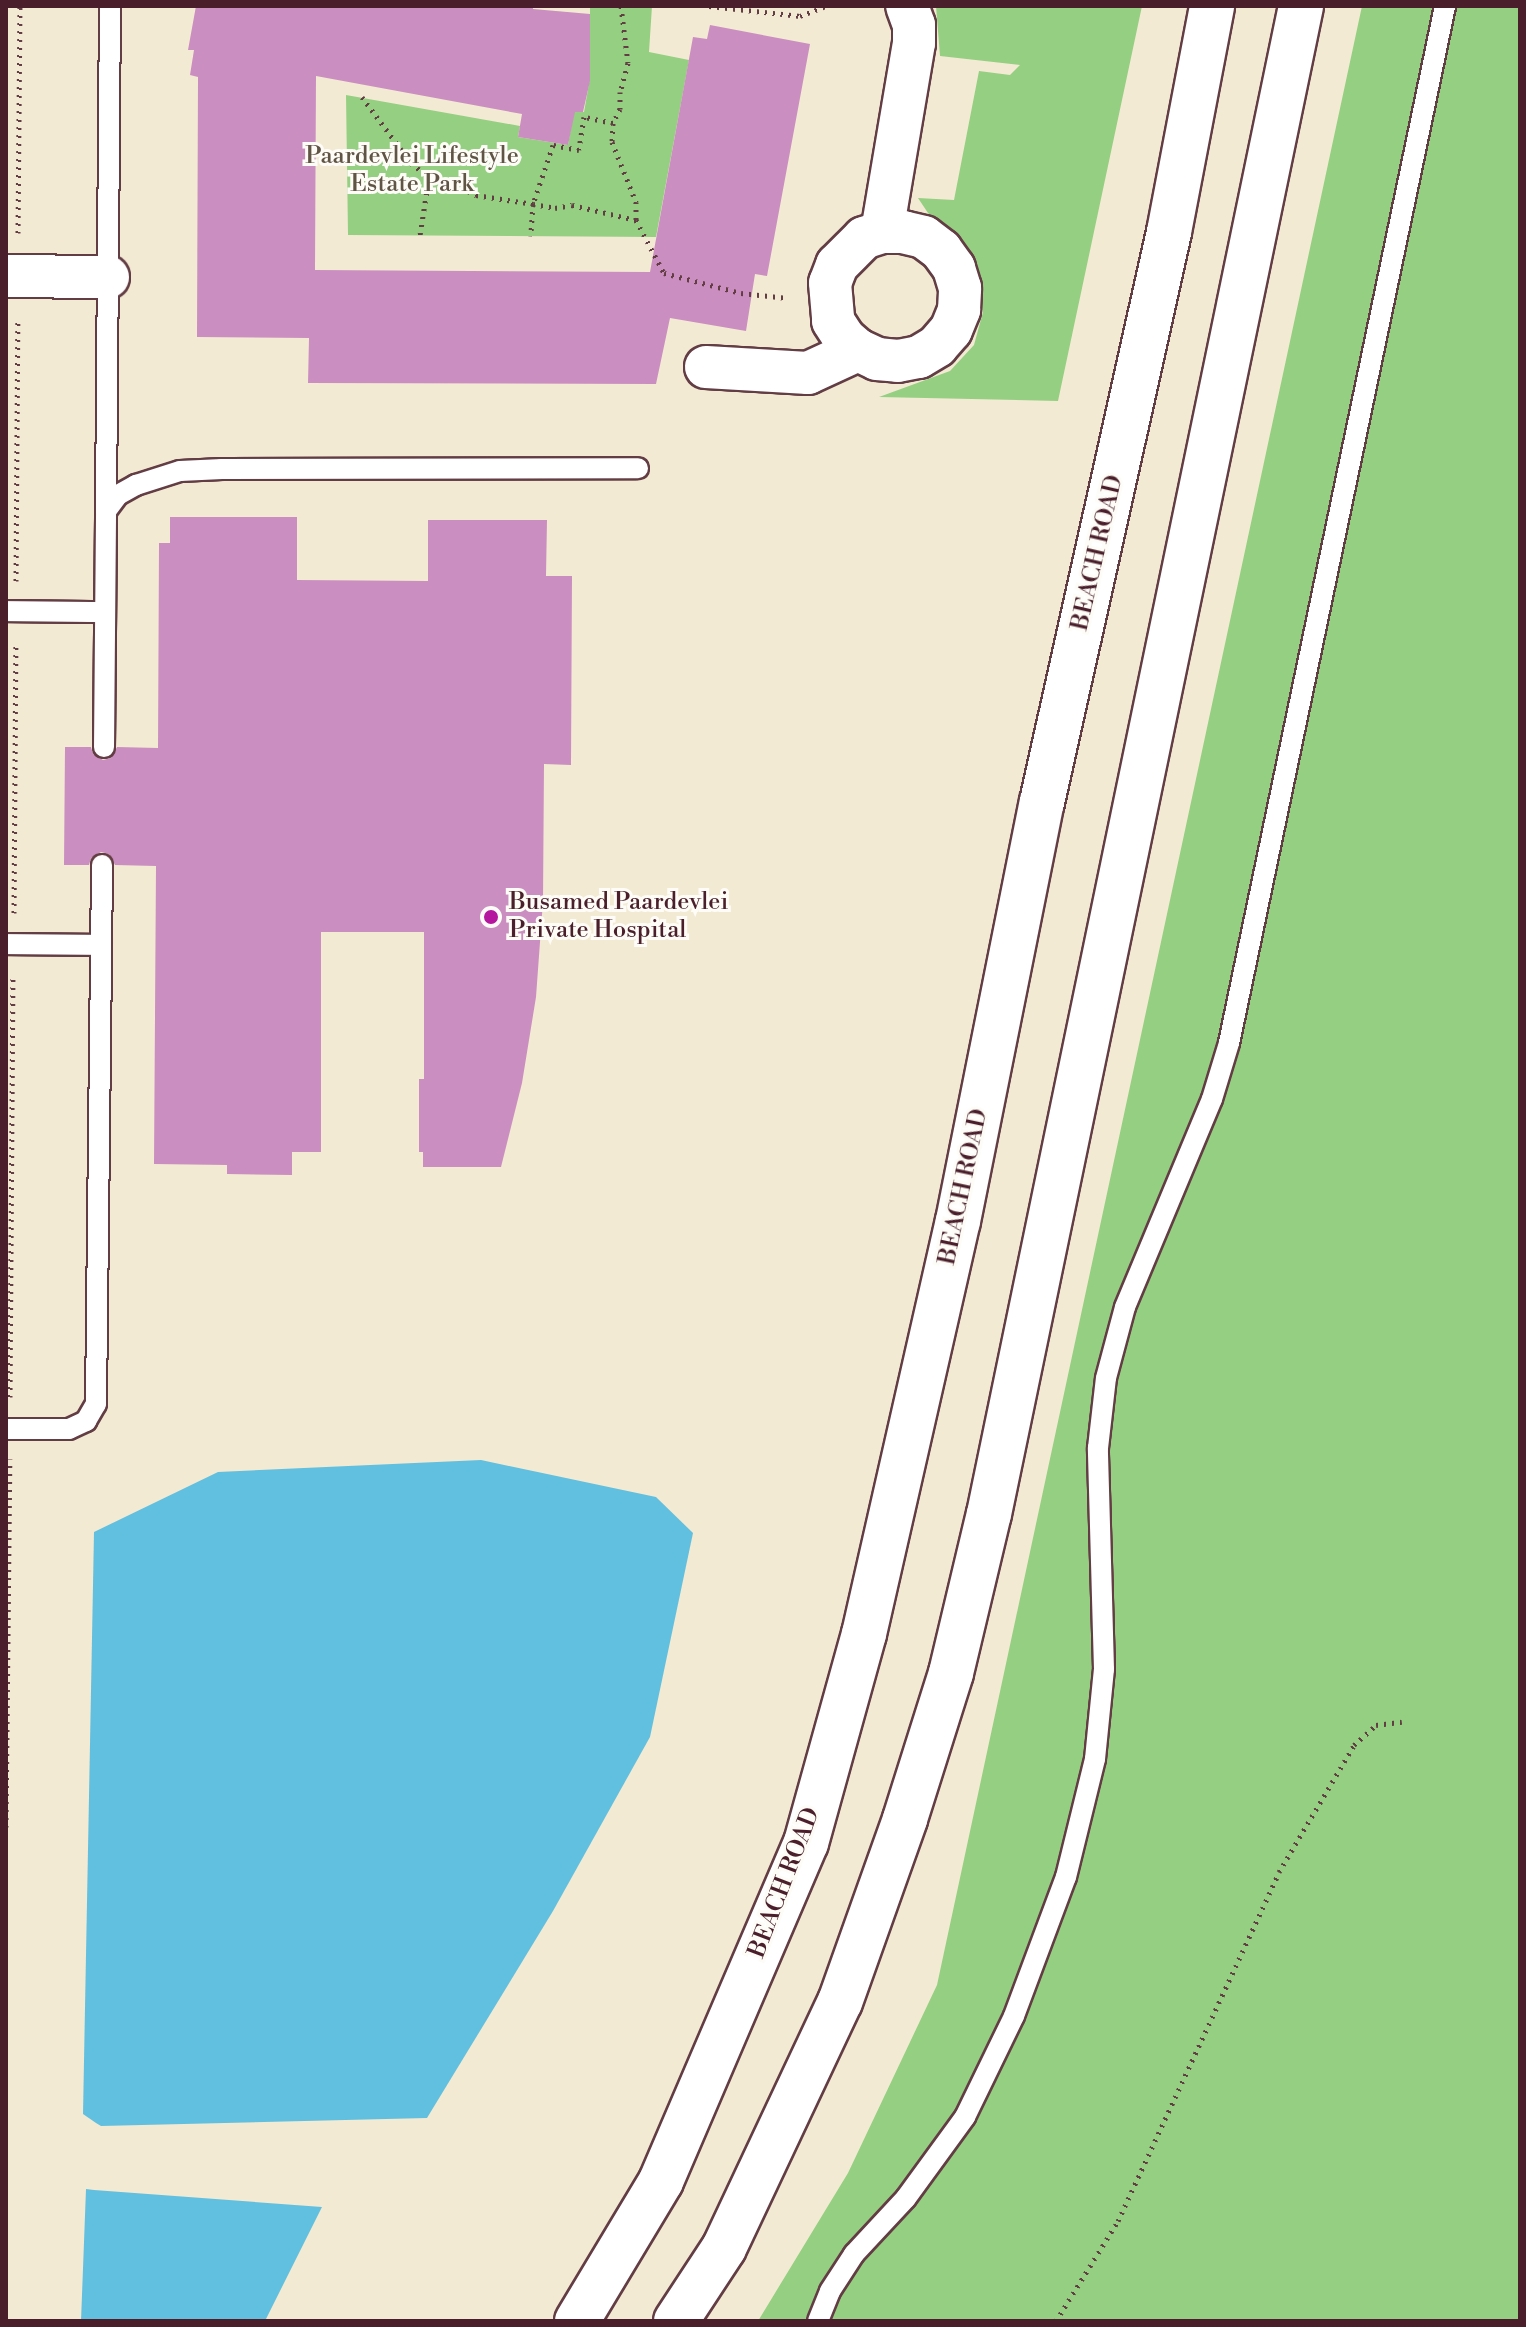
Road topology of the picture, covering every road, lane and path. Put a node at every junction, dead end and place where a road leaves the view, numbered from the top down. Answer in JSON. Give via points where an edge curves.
{"nodes":[{"id":1,"x":110,"y":6,"type":"edge"},
{"id":2,"x":621,"y":6,"type":"edge"},
{"id":3,"x":709,"y":6,"type":"edge"},
{"id":4,"x":826,"y":6,"type":"edge"},
{"id":5,"x":907,"y":6,"type":"edge"},
{"id":6,"x":1212,"y":6,"type":"edge"},
{"id":7,"x":1301,"y":6,"type":"edge"},
{"id":8,"x":1445,"y":6,"type":"edge"},
{"id":9,"x":362,"y":97,"type":"dead end"},
{"id":10,"x":613,"y":123,"type":"junction"},
{"id":11,"x":429,"y":177,"type":"junction"},
{"id":12,"x":533,"y":204,"type":"junction"},
{"id":13,"x":636,"y":220,"type":"junction"},
{"id":14,"x":882,"y":232,"type":"junction"},
{"id":15,"x":420,"y":235,"type":"dead end"},
{"id":16,"x":531,"y":236,"type":"dead end"},
{"id":17,"x":6,"y":276,"type":"edge"},
{"id":18,"x":108,"y":277,"type":"junction"},
{"id":19,"x":829,"y":302,"type":"junction"},
{"id":20,"x":858,"y":350,"type":"junction"},
{"id":21,"x":706,"y":367,"type":"dead end"},
{"id":22,"x":638,"y":468,"type":"dead end"},
{"id":23,"x":106,"y":511,"type":"junction"},
{"id":24,"x":6,"y":611,"type":"edge"},
{"id":25,"x":105,"y":612,"type":"junction"},
{"id":26,"x":104,"y":747,"type":"dead end"},
{"id":27,"x":102,"y":865,"type":"dead end"},
{"id":28,"x":6,"y":944,"type":"edge"},
{"id":29,"x":101,"y":945,"type":"junction"},
{"id":30,"x":6,"y":1429,"type":"edge"},
{"id":31,"x":1402,"y":1722,"type":"dead end"},
{"id":32,"x":577,"y":2321,"type":"edge"},
{"id":33,"x":676,"y":2321,"type":"edge"},
{"id":34,"x":818,"y":2321,"type":"edge"},
{"id":35,"x":1056,"y":2321,"type":"edge"}],
"edges":[{"from":1,"to":18,"type":"lane"},
{"from":2,"to":10,"type":"path","via":[[628,63]]},
{"from":3,"to":4,"type":"path","via":[[800,16]]},
{"from":5,"to":14,"type":"street","via":[[914,43]]},
{"from":6,"to":32,"type":"main road","name":"BEACH ROAD","via":[[1169,232],[1042,802],[958,1221],[864,1634],[806,1843],[661,2181]]},
{"from":7,"to":33,"type":"main road","via":[[989,1514],[951,1673],[840,2002],[724,2248]]},
{"from":8,"to":34,"type":"lane","via":[[1229,1043],[1212,1099],[1125,1307],[1106,1378],[1098,1448],[1104,1669],[1095,1759],[1066,1877],[1014,2016],[965,2117],[906,2198],[854,2254]]},
{"from":9,"to":11,"type":"path","via":[[411,163]]},
{"from":10,"to":12,"type":"path","via":[[584,117],[579,150],[553,145]]},
{"from":10,"to":13,"type":"path","via":[[612,142],[636,202]]},
{"from":11,"to":12,"type":"path","via":[[476,195]]},
{"from":11,"to":15,"type":"path"},
{"from":12,"to":13,"type":"path","via":[[572,205]]},
{"from":12,"to":16,"type":"path"},
{"from":13,"to":19,"type":"path","via":[[664,273],[741,293]]},
{"from":14,"to":19,"type":"street","via":[[864,238],[837,265]]},
{"from":14,"to":20,"type":"street","via":[[924,237],[941,250],[954,268],[959,310],[951,330],[919,357],[877,359]]},
{"from":17,"to":18,"type":"street"},
{"from":18,"to":23,"type":"lane"},
{"from":19,"to":20,"type":"street","via":[[833,321]]},
{"from":20,"to":21,"type":"street","via":[[808,373]]},
{"from":22,"to":23,"type":"lane","via":[[180,471],[136,485],[118,495]]},
{"from":23,"to":25,"type":"lane"},
{"from":24,"to":25,"type":"lane"},
{"from":25,"to":26,"type":"lane"},
{"from":27,"to":29,"type":"lane"},
{"from":28,"to":29,"type":"lane"},
{"from":29,"to":30,"type":"lane","via":[[96,1404],[86,1421],[69,1429]]},
{"from":31,"to":35,"type":"path","via":[[1376,1725],[1354,1745],[1279,1872],[1118,2221]]}]}
